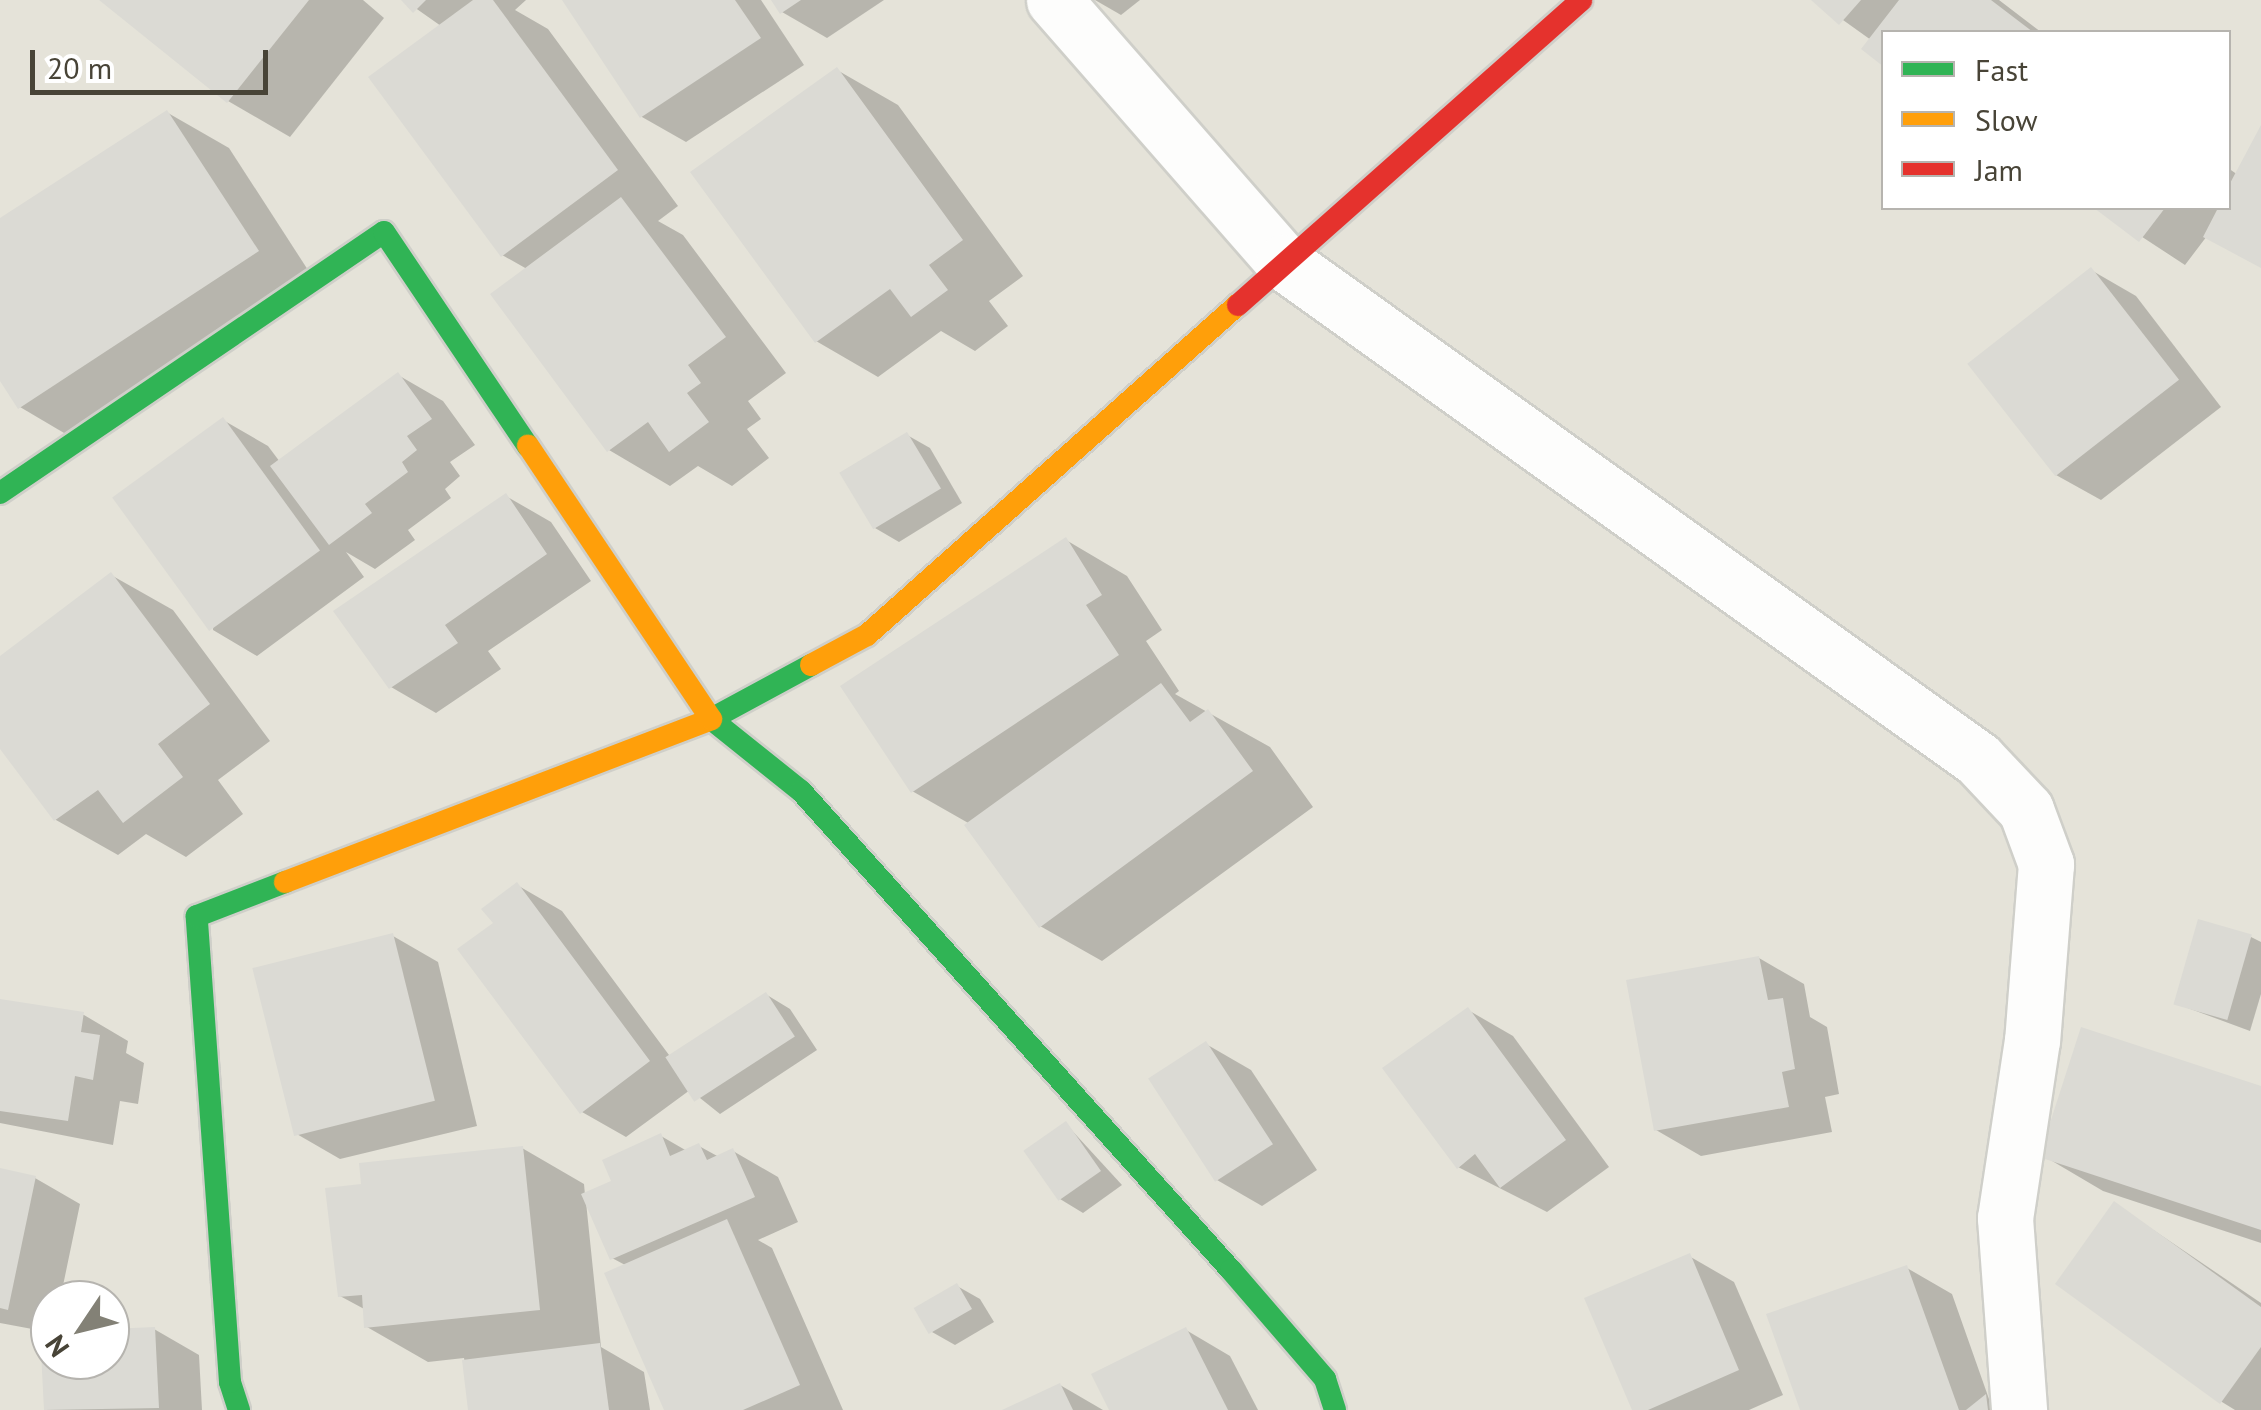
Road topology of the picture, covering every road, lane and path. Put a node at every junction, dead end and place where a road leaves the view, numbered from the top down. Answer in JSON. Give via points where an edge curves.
{"nodes":[{"id":1,"x":1054,"y":0,"type":"edge"},
{"id":2,"x":1581,"y":0,"type":"edge"},
{"id":3,"x":1283,"y":262,"type":"junction"},
{"id":4,"x":0,"y":493,"type":"edge"},
{"id":5,"x":711,"y":719,"type":"junction"},
{"id":6,"x":239,"y":1410,"type":"edge"},
{"id":7,"x":1335,"y":1410,"type":"edge"},
{"id":8,"x":2019,"y":1410,"type":"edge"}],
"edges":[{"from":1,"to":3,"type":"street"},
{"from":2,"to":3,"type":"street"},
{"from":3,"to":5,"type":"street","via":[[867,635]]},
{"from":3,"to":8,"type":"street","via":[[1978,760],[2026,810],[2046,864],[2032,1040],[2005,1218]]},
{"from":4,"to":5,"type":"street","via":[[384,232]]},
{"from":5,"to":6,"type":"street","via":[[197,916],[230,1382]]},
{"from":5,"to":7,"type":"street","via":[[801,791],[1325,1379]]}]}
